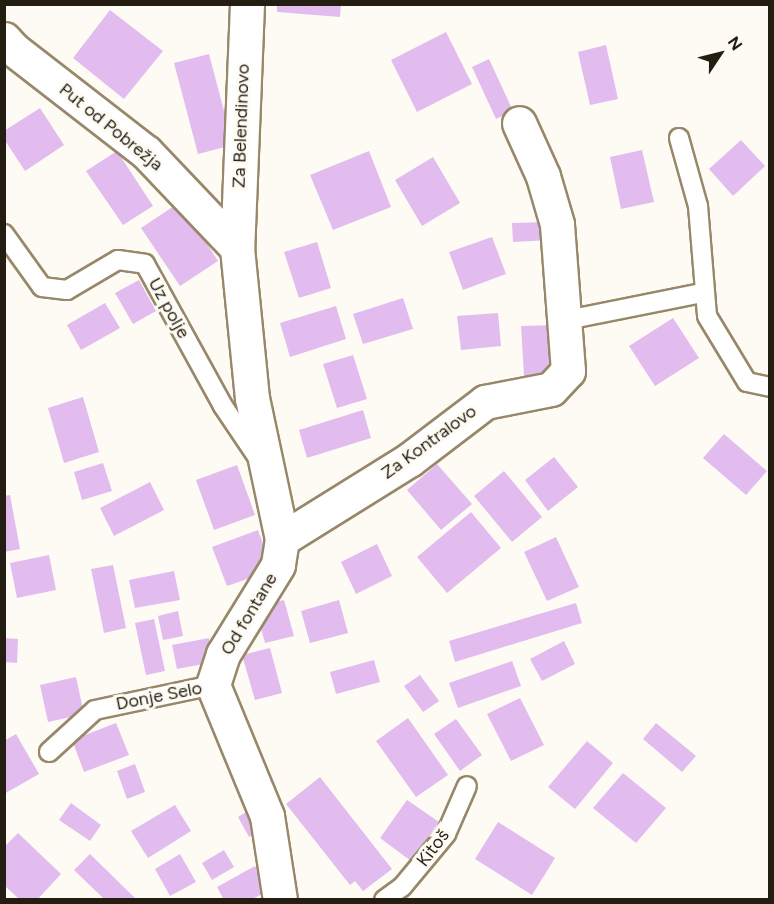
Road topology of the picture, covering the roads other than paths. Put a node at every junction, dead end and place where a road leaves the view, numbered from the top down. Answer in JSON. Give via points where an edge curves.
{"nodes":[{"id":1,"x":247,"y":4,"type":"edge"},
{"id":2,"x":4,"y":39,"type":"edge"},
{"id":3,"x":519,"y":123,"type":"dead end"},
{"id":4,"x":679,"y":138,"type":"dead end"},
{"id":5,"x":4,"y":234,"type":"edge"},
{"id":6,"x":237,"y":248,"type":"junction"},
{"id":7,"x":702,"y":293,"type":"junction"},
{"id":8,"x":567,"y":320,"type":"junction"},
{"id":9,"x":770,"y":387,"type":"edge"},
{"id":10,"x":267,"y":471,"type":"junction"},
{"id":11,"x":282,"y":539,"type":"junction"},
{"id":12,"x":213,"y":685,"type":"junction"},
{"id":13,"x":49,"y":752,"type":"dead end"},
{"id":14,"x":467,"y":786,"type":"dead end"},
{"id":15,"x":280,"y":900,"type":"edge"},
{"id":16,"x":384,"y":900,"type":"edge"}],
"edges":[{"from":1,"to":6,"type":"street","name":"Za Belendinovo"},
{"from":2,"to":6,"type":"street","name":"Put od Pobrežja","via":[[146,152]]},
{"from":3,"to":8,"type":"street","name":"Za Kontralovo","via":[[543,176],[556,224]]},
{"from":4,"to":7,"type":"lane","via":[[698,206]]},
{"from":5,"to":10,"type":"lane","name":"Uz polje","via":[[42,287],[67,290],[118,260],[145,264],[223,406]]},
{"from":6,"to":10,"type":"street","name":"Od fontane","via":[[252,398]]},
{"from":7,"to":8,"type":"lane"},
{"from":7,"to":9,"type":"lane","via":[[707,315],[747,382]]},
{"from":8,"to":11,"type":"street","name":"Za Kontralovo","via":[[568,371],[551,389],[485,402],[410,460]]},
{"from":10,"to":11,"type":"street","name":"Od fontane"},
{"from":11,"to":12,"type":"street","name":"Od fontane","via":[[278,565],[224,654]]},
{"from":12,"to":13,"type":"lane","name":"Donje Selo","via":[[94,710]]},
{"from":12,"to":15,"type":"street","via":[[267,816]]},
{"from":14,"to":16,"type":"lane","name":"Kitoš","via":[[446,834],[402,887]]}]}
